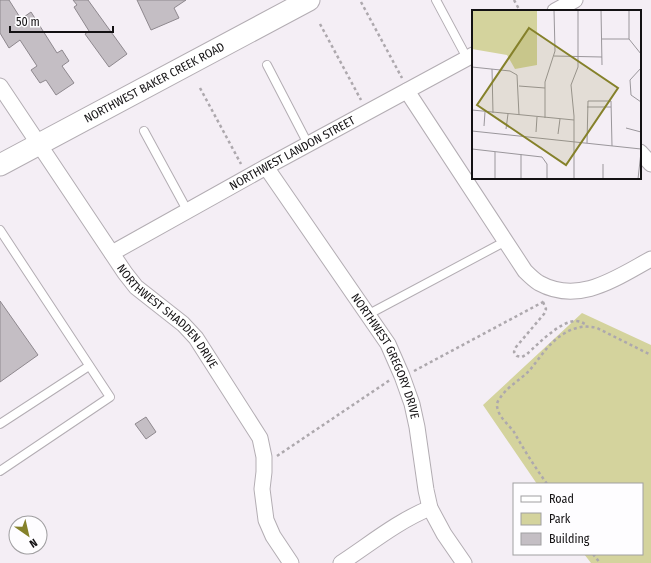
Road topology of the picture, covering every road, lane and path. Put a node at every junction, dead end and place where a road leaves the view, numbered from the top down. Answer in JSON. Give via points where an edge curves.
{"nodes":[{"id":1,"x":309,"y":0,"type":"edge"},
{"id":2,"x":436,"y":0,"type":"edge"},
{"id":3,"x":514,"y":0,"type":"edge"},
{"id":4,"x":575,"y":0,"type":"edge"},
{"id":5,"x":361,"y":2,"type":"dead end"},
{"id":6,"x":519,"y":10,"type":"edge"},
{"id":7,"x":557,"y":10,"type":"edge"},
{"id":8,"x":320,"y":24,"type":"dead end"},
{"id":9,"x":470,"y":57,"type":"edge"},
{"id":10,"x":267,"y":65,"type":"dead end"},
{"id":11,"x":404,"y":84,"type":"junction"},
{"id":12,"x":0,"y":86,"type":"edge"},
{"id":13,"x":200,"y":88,"type":"dead end"},
{"id":14,"x":361,"y":100,"type":"dead end"},
{"id":15,"x":144,"y":131,"type":"dead end"},
{"id":16,"x":39,"y":144,"type":"junction"},
{"id":17,"x":308,"y":144,"type":"junction"},
{"id":18,"x":641,"y":153,"type":"edge"},
{"id":19,"x":241,"y":164,"type":"dead end"},
{"id":20,"x":651,"y":164,"type":"edge"},
{"id":21,"x":0,"y":165,"type":"edge"},
{"id":22,"x":266,"y":167,"type":"junction"},
{"id":23,"x":187,"y":210,"type":"junction"},
{"id":24,"x":0,"y":230,"type":"edge"},
{"id":25,"x":506,"y":241,"type":"junction"},
{"id":26,"x":112,"y":253,"type":"junction"},
{"id":27,"x":651,"y":259,"type":"edge"},
{"id":28,"x":369,"y":314,"type":"junction"},
{"id":29,"x":588,"y":326,"type":"junction"},
{"id":30,"x":651,"y":355,"type":"edge"},
{"id":31,"x":89,"y":366,"type":"junction"},
{"id":32,"x":410,"y":372,"type":"dead end"},
{"id":33,"x":394,"y":379,"type":"dead end"},
{"id":34,"x":0,"y":424,"type":"edge"},
{"id":35,"x":272,"y":456,"type":"dead end"},
{"id":36,"x":0,"y":471,"type":"edge"},
{"id":37,"x":545,"y":483,"type":"edge"},
{"id":38,"x":430,"y":508,"type":"junction"},
{"id":39,"x":594,"y":555,"type":"edge"},
{"id":40,"x":291,"y":563,"type":"edge"},
{"id":41,"x":341,"y":563,"type":"edge"},
{"id":42,"x":464,"y":563,"type":"edge"},
{"id":43,"x":600,"y":563,"type":"edge"}],
"edges":[{"from":1,"to":16,"type":"main road","name":"NORTHWEST BAKER CREEK ROAD"},
{"from":2,"to":9,"type":"lane"},
{"from":3,"to":6,"type":"path"},
{"from":4,"to":7,"type":"street"},
{"from":5,"to":11,"type":"path"},
{"from":8,"to":14,"type":"path"},
{"from":9,"to":11,"type":"street","name":"NORTHWEST LANDON STREET"},
{"from":10,"to":17,"type":"lane"},
{"from":11,"to":17,"type":"street","name":"NORTHWEST LANDON STREET"},
{"from":11,"to":25,"type":"street"},
{"from":12,"to":16,"type":"street","name":"NORTHWEST SHADDEN DRIVE"},
{"from":13,"to":19,"type":"path"},
{"from":15,"to":23,"type":"lane"},
{"from":16,"to":21,"type":"main road","name":"NORTHWEST BAKER CREEK ROAD"},
{"from":16,"to":26,"type":"street","name":"NORTHWEST SHADDEN DRIVE"},
{"from":17,"to":22,"type":"street","name":"NORTHWEST LANDON STREET"},
{"from":18,"to":20,"type":"street"},
{"from":22,"to":23,"type":"street","name":"NORTHWEST LANDON STREET"},
{"from":22,"to":28,"type":"street","name":"NORTHWEST GREGORY DRIVE"},
{"from":23,"to":26,"type":"street","name":"NORTHWEST LANDON STREET"},
{"from":24,"to":31,"type":"lane"},
{"from":25,"to":27,"type":"street","via":[[525,271],[538,283],[570,292],[604,285]]},
{"from":25,"to":28,"type":"lane"},
{"from":26,"to":40,"type":"street","name":"NORTHWEST SHADDEN DRIVE","via":[[136,286],[183,324],[196,338],[260,438],[264,457],[262,489],[266,520]]},
{"from":28,"to":38,"type":"street","name":"NORTHWEST GREGORY DRIVE","via":[[388,344],[412,404]]},
{"from":29,"to":30,"type":"path","via":[[611,334]]},
{"from":29,"to":32,"type":"path","via":[[581,322],[568,322],[527,354],[517,356],[514,352],[516,347],[544,314],[544,301]]},
{"from":29,"to":37,"type":"path","via":[[565,333],[553,342],[497,402],[498,410]]},
{"from":31,"to":34,"type":"lane"},
{"from":31,"to":36,"type":"lane","via":[[110,397]]},
{"from":33,"to":35,"type":"path","via":[[278,456]]},
{"from":38,"to":41,"type":"street","via":[[411,517]]},
{"from":38,"to":42,"type":"street","name":"NORTHWEST GREGORY DRIVE"},
{"from":39,"to":43,"type":"path"}]}
